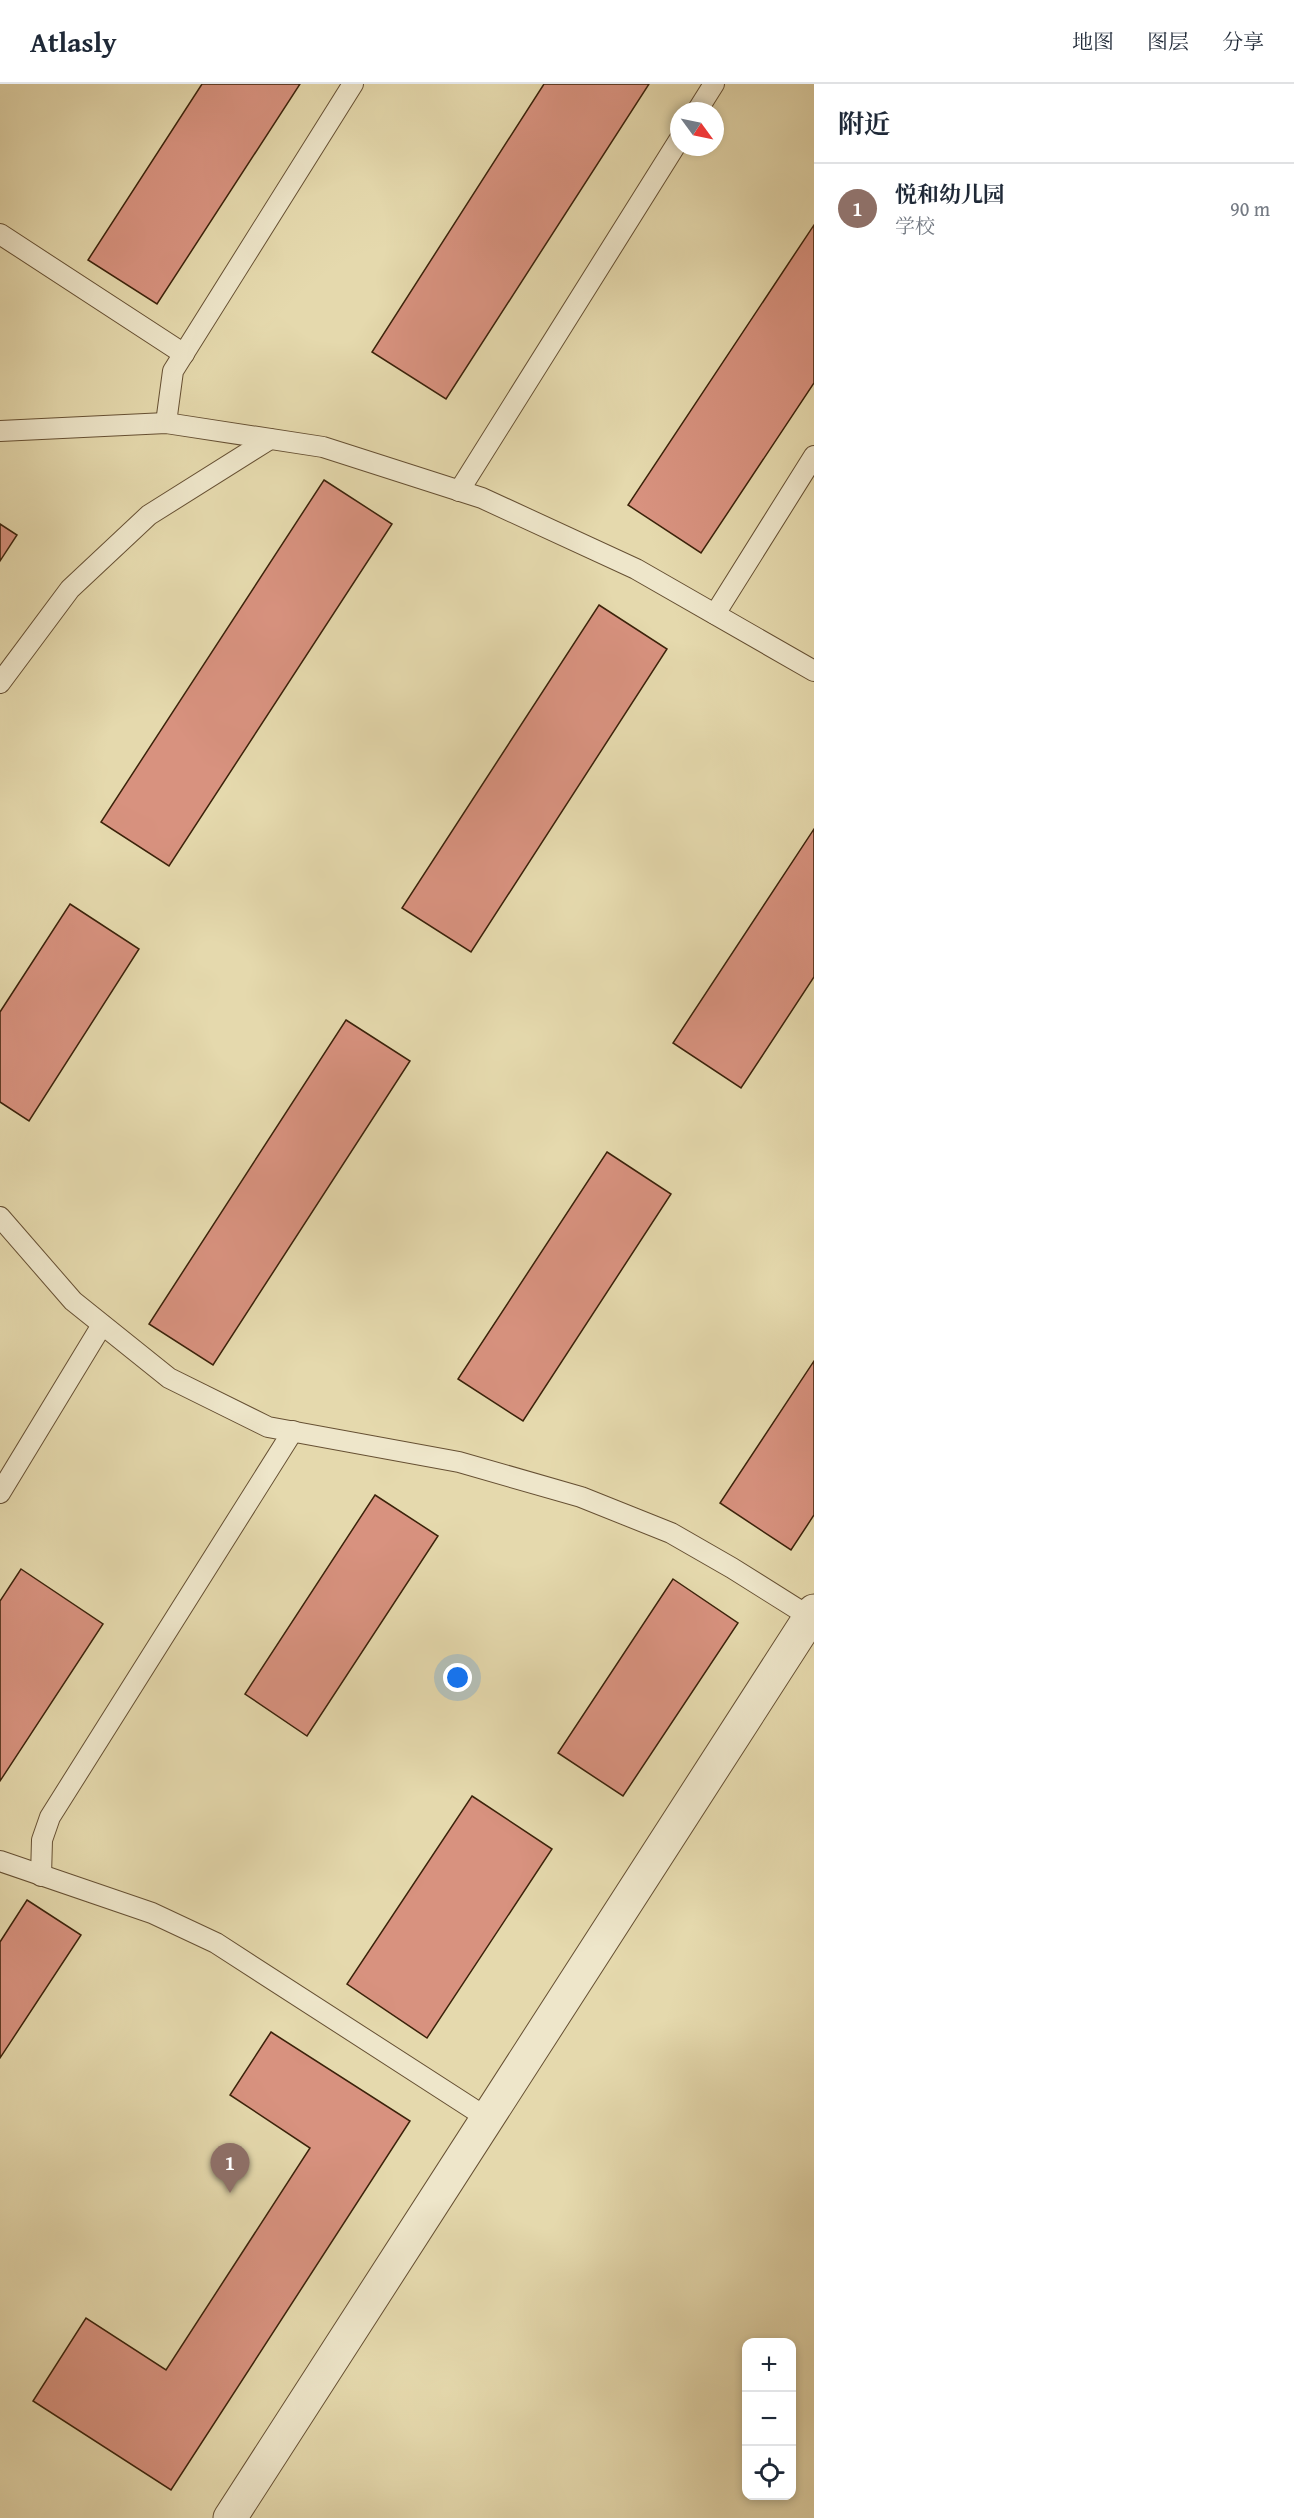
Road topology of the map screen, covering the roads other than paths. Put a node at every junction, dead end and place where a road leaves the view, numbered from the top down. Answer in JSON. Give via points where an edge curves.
{"nodes":[{"id":1,"x":353,"y":84,"type":"edge"},
{"id":2,"x":714,"y":84,"type":"edge"},
{"id":3,"x":703,"y":102,"type":"edge"},
{"id":4,"x":670,"y":154,"type":"edge"},
{"id":5,"x":0,"y":234,"type":"edge"},
{"id":6,"x":183,"y":354,"type":"junction"},
{"id":7,"x":166,"y":423,"type":"junction"},
{"id":8,"x":0,"y":431,"type":"edge"},
{"id":9,"x":270,"y":439,"type":"junction"},
{"id":10,"x":814,"y":456,"type":"edge"},
{"id":11,"x":459,"y":491,"type":"junction"},
{"id":12,"x":715,"y":614,"type":"junction"},
{"id":13,"x":814,"y":671,"type":"edge"},
{"id":14,"x":0,"y":683,"type":"edge"},
{"id":15,"x":0,"y":1217,"type":"edge"},
{"id":16,"x":102,"y":1325,"type":"junction"},
{"id":17,"x":294,"y":1431,"type":"junction"},
{"id":18,"x":0,"y":1493,"type":"edge"},
{"id":19,"x":812,"y":1614,"type":"edge"},
{"id":20,"x":0,"y":1862,"type":"edge"},
{"id":21,"x":41,"y":1876,"type":"junction"},
{"id":22,"x":487,"y":2118,"type":"junction"},
{"id":23,"x":230,"y":2518,"type":"edge"}],
"edges":[{"from":1,"to":6,"type":"lane"},
{"from":2,"to":3,"type":"lane"},
{"from":4,"to":11,"type":"lane"},
{"from":5,"to":6,"type":"lane"},
{"from":6,"to":7,"type":"lane","via":[[173,371]]},
{"from":7,"to":8,"type":"lane"},
{"from":7,"to":9,"type":"lane"},
{"from":9,"to":11,"type":"lane","via":[[323,447]]},
{"from":9,"to":14,"type":"lane","via":[[149,515],[70,589]]},
{"from":10,"to":12,"type":"lane"},
{"from":11,"to":12,"type":"lane","via":[[636,569]]},
{"from":12,"to":13,"type":"lane"},
{"from":15,"to":16,"type":"lane","via":[[73,1301]]},
{"from":16,"to":17,"type":"lane","via":[[169,1378],[268,1427]]},
{"from":16,"to":18,"type":"lane"},
{"from":17,"to":19,"type":"lane","via":[[459,1462],[581,1497],[671,1533]]},
{"from":17,"to":21,"type":"lane","via":[[50,1816],[42,1840]]},
{"from":19,"to":22,"type":"street"},
{"from":20,"to":21,"type":"lane"},
{"from":21,"to":22,"type":"lane","via":[[152,1913],[216,1943]]},
{"from":22,"to":23,"type":"street"}]}
